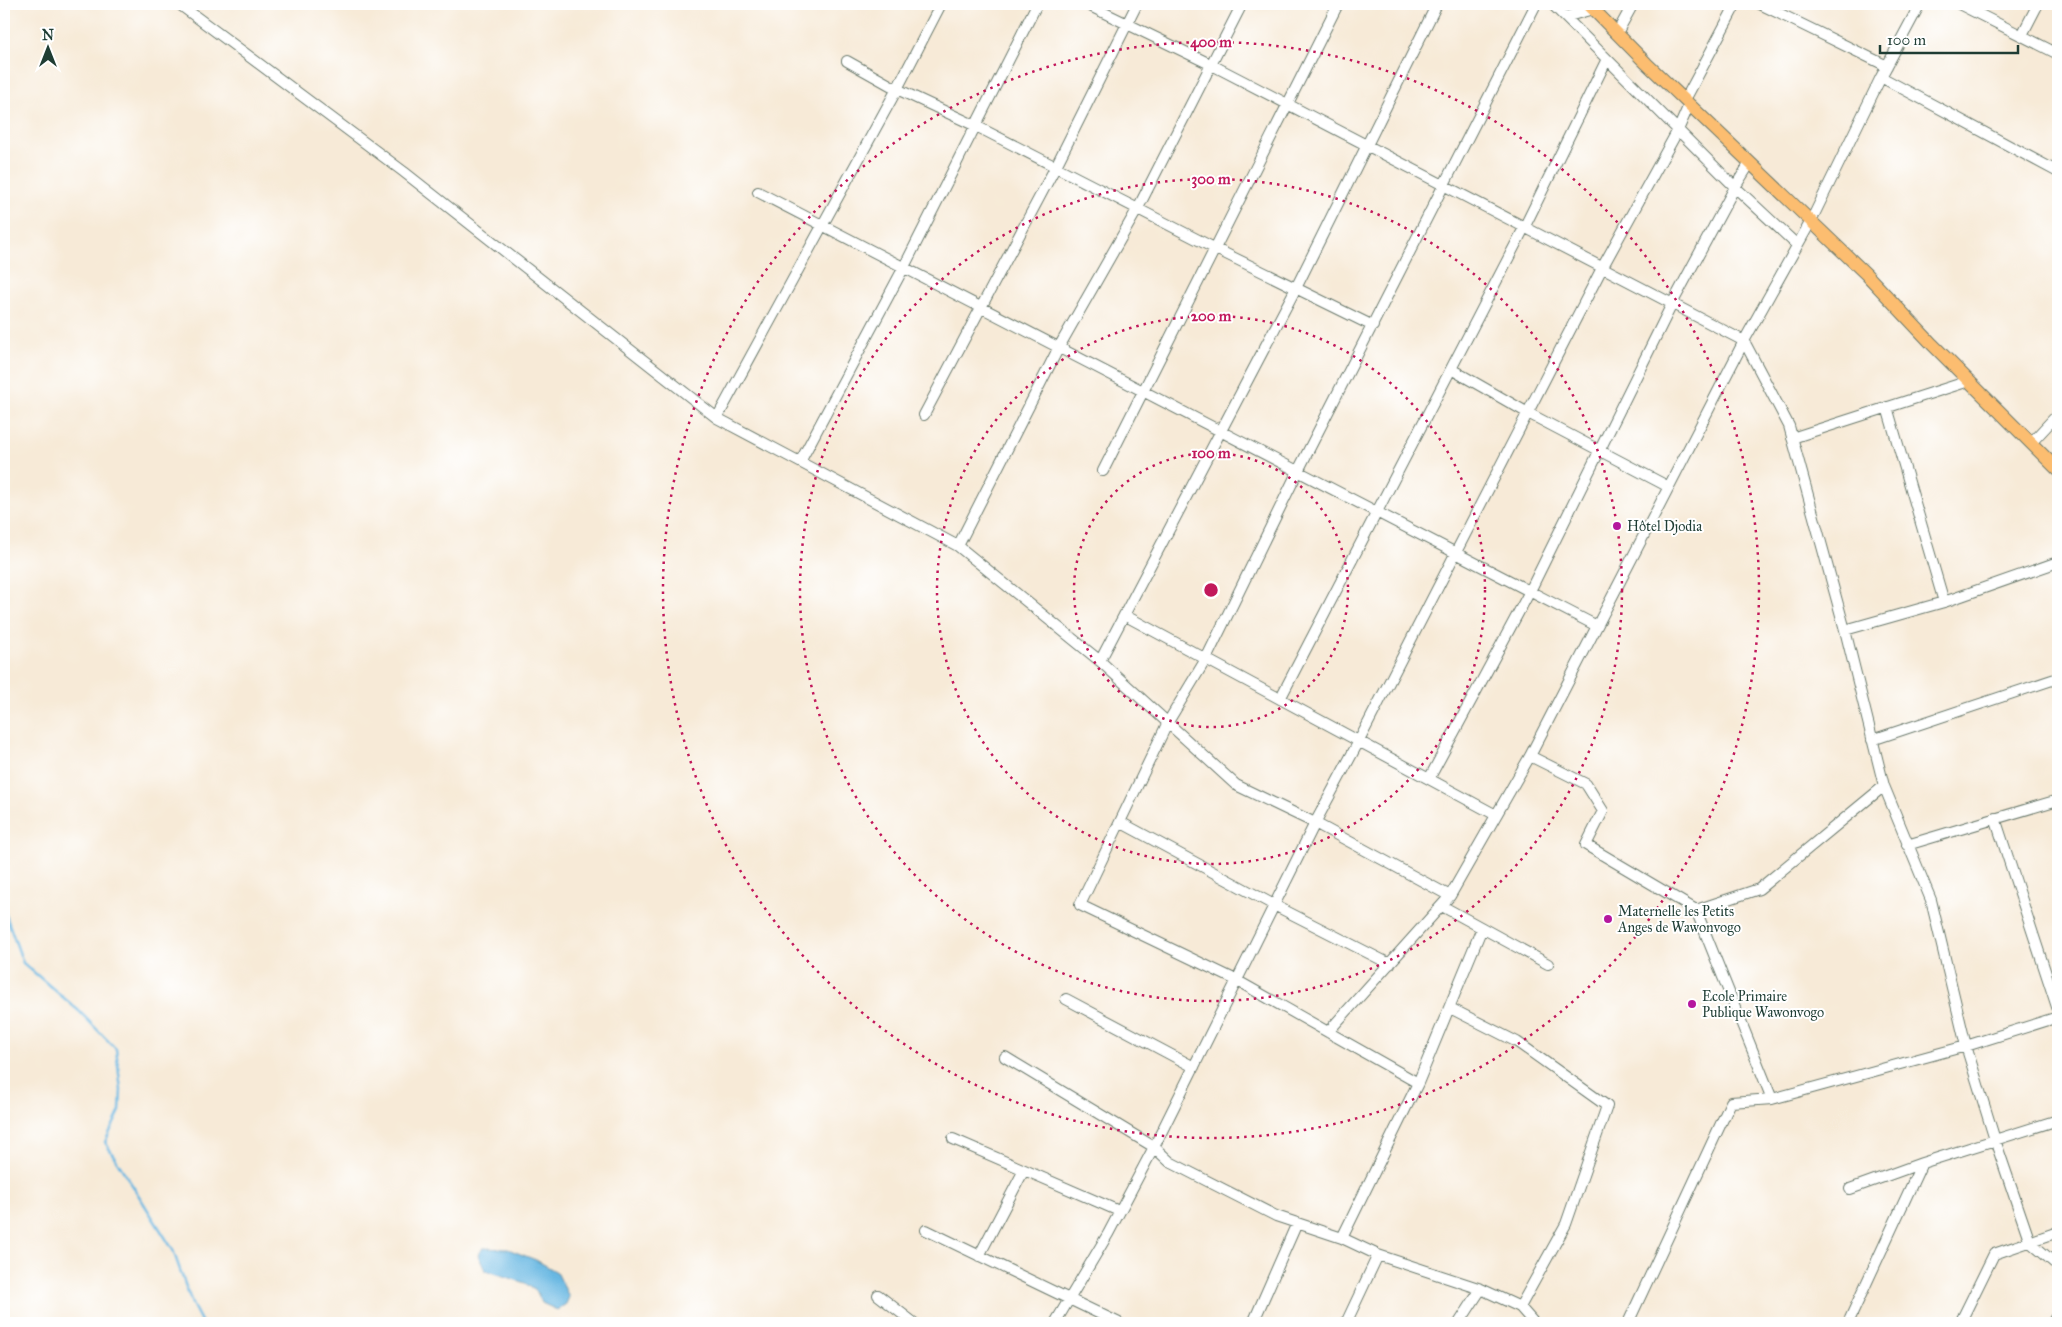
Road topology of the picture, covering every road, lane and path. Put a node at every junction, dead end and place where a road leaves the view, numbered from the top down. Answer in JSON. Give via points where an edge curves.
{"nodes":[{"id":1,"x":179,"y":4,"type":"edge"},
{"id":2,"x":941,"y":4,"type":"edge"},
{"id":3,"x":1038,"y":4,"type":"edge"},
{"id":4,"x":1086,"y":4,"type":"edge"},
{"id":5,"x":1138,"y":4,"type":"edge"},
{"id":6,"x":1242,"y":4,"type":"edge"},
{"id":7,"x":1338,"y":4,"type":"edge"},
{"id":8,"x":1437,"y":4,"type":"edge"},
{"id":9,"x":1536,"y":4,"type":"edge"},
{"id":10,"x":1552,"y":4,"type":"edge"},
{"id":11,"x":1633,"y":4,"type":"edge"},
{"id":12,"x":1736,"y":4,"type":"edge"},
{"id":13,"x":1760,"y":4,"type":"edge"},
{"id":14,"x":1920,"y":4,"type":"edge"},
{"id":15,"x":1959,"y":4,"type":"edge"},
{"id":16,"x":2038,"y":4,"type":"edge"},
{"id":17,"x":1590,"y":6,"type":"edge"},
{"id":18,"x":1565,"y":17,"type":"junction"},
{"id":19,"x":1127,"y":24,"type":"junction"},
{"id":20,"x":1617,"y":33,"type":"junction"},
{"id":21,"x":2022,"y":36,"type":"junction"},
{"id":22,"x":2058,"y":54,"type":"edge"},
{"id":23,"x":1607,"y":59,"type":"junction"},
{"id":24,"x":846,"y":61,"type":"dead end"},
{"id":25,"x":1212,"y":65,"type":"junction"},
{"id":26,"x":1887,"y":66,"type":"junction"},
{"id":27,"x":1881,"y":77,"type":"junction"},
{"id":28,"x":897,"y":89,"type":"junction"},
{"id":29,"x":1687,"y":102,"type":"junction"},
{"id":30,"x":1288,"y":106,"type":"junction"},
{"id":31,"x":976,"y":126,"type":"junction"},
{"id":32,"x":1678,"y":130,"type":"junction"},
{"id":33,"x":1367,"y":146,"type":"junction"},
{"id":34,"x":1750,"y":163,"type":"junction"},
{"id":35,"x":1056,"y":166,"type":"junction"},
{"id":36,"x":2058,"y":172,"type":"edge"},
{"id":37,"x":1444,"y":186,"type":"junction"},
{"id":38,"x":1735,"y":187,"type":"junction"},
{"id":39,"x":758,"y":192,"type":"dead end"},
{"id":40,"x":1138,"y":208,"type":"junction"},
{"id":41,"x":1811,"y":221,"type":"junction"},
{"id":42,"x":822,"y":226,"type":"junction"},
{"id":43,"x":1524,"y":228,"type":"junction"},
{"id":44,"x":1797,"y":245,"type":"junction"},
{"id":45,"x":1216,"y":249,"type":"junction"},
{"id":46,"x":904,"y":267,"type":"junction"},
{"id":47,"x":1602,"y":268,"type":"junction"},
{"id":48,"x":1296,"y":288,"type":"junction"},
{"id":49,"x":1672,"y":304,"type":"junction"},
{"id":50,"x":981,"y":308,"type":"junction"},
{"id":51,"x":1372,"y":326,"type":"junction"},
{"id":52,"x":1744,"y":341,"type":"junction"},
{"id":53,"x":1059,"y":347,"type":"junction"},
{"id":54,"x":1451,"y":369,"type":"junction"},
{"id":55,"x":1968,"y":381,"type":"junction"},
{"id":56,"x":1143,"y":391,"type":"junction"},
{"id":57,"x":1887,"y":407,"type":"junction"},
{"id":58,"x":1528,"y":413,"type":"junction"},
{"id":59,"x":2058,"y":414,"type":"edge"},
{"id":60,"x":924,"y":416,"type":"dead end"},
{"id":61,"x":717,"y":418,"type":"junction"},
{"id":62,"x":1220,"y":431,"type":"junction"},
{"id":63,"x":1792,"y":438,"type":"junction"},
{"id":64,"x":2031,"y":444,"type":"junction"},
{"id":65,"x":1599,"y":452,"type":"junction"},
{"id":66,"x":800,"y":462,"type":"junction"},
{"id":67,"x":2058,"y":470,"type":"edge"},
{"id":68,"x":1102,"y":471,"type":"dead end"},
{"id":69,"x":1298,"y":471,"type":"junction"},
{"id":70,"x":1669,"y":487,"type":"junction"},
{"id":71,"x":1376,"y":512,"type":"junction"},
{"id":72,"x":958,"y":546,"type":"junction"},
{"id":73,"x":1456,"y":553,"type":"junction"},
{"id":74,"x":2058,"y":562,"type":"edge"},
{"id":75,"x":1530,"y":592,"type":"junction"},
{"id":76,"x":1944,"y":602,"type":"junction"},
{"id":77,"x":1124,"y":615,"type":"junction"},
{"id":78,"x":1596,"y":626,"type":"junction"},
{"id":79,"x":1845,"y":630,"type":"junction"},
{"id":80,"x":1206,"y":659,"type":"junction"},
{"id":81,"x":1100,"y":661,"type":"junction"},
{"id":82,"x":2058,"y":678,"type":"edge"},
{"id":83,"x":1280,"y":699,"type":"junction"},
{"id":84,"x":1168,"y":722,"type":"junction"},
{"id":85,"x":1872,"y":740,"type":"junction"},
{"id":86,"x":1359,"y":741,"type":"junction"},
{"id":87,"x":1530,"y":756,"type":"junction"},
{"id":88,"x":1429,"y":779,"type":"junction"},
{"id":89,"x":1884,"y":786,"type":"junction"},
{"id":90,"x":2058,"y":800,"type":"edge"},
{"id":91,"x":1496,"y":815,"type":"junction"},
{"id":92,"x":1995,"y":818,"type":"junction"},
{"id":93,"x":1120,"y":822,"type":"junction"},
{"id":94,"x":1315,"y":822,"type":"junction"},
{"id":95,"x":1907,"y":845,"type":"junction"},
{"id":96,"x":1450,"y":896,"type":"junction"},
{"id":97,"x":1274,"y":905,"type":"junction"},
{"id":98,"x":1442,"y":906,"type":"junction"},
{"id":99,"x":1696,"y":910,"type":"junction"},
{"id":100,"x":1482,"y":928,"type":"junction"},
{"id":101,"x":1390,"y":964,"type":"junction"},
{"id":102,"x":1548,"y":964,"type":"dead end"},
{"id":103,"x":1236,"y":980,"type":"junction"},
{"id":104,"x":1066,"y":999,"type":"dead end"},
{"id":105,"x":1450,"y":1008,"type":"junction"},
{"id":106,"x":2058,"y":1010,"type":"edge"},
{"id":107,"x":2058,"y":1017,"type":"edge"},
{"id":108,"x":1328,"y":1032,"type":"junction"},
{"id":109,"x":1966,"y":1046,"type":"junction"},
{"id":110,"x":1005,"y":1057,"type":"dead end"},
{"id":111,"x":1194,"y":1067,"type":"junction"},
{"id":112,"x":1418,"y":1083,"type":"junction"},
{"id":113,"x":1772,"y":1099,"type":"junction"},
{"id":114,"x":2058,"y":1120,"type":"edge"},
{"id":115,"x":953,"y":1140,"type":"dead end"},
{"id":116,"x":1995,"y":1140,"type":"junction"},
{"id":117,"x":1154,"y":1147,"type":"junction"},
{"id":118,"x":1922,"y":1163,"type":"junction"},
{"id":119,"x":1024,"y":1170,"type":"junction"},
{"id":120,"x":1850,"y":1189,"type":"dead end"},
{"id":121,"x":1119,"y":1211,"type":"junction"},
{"id":122,"x":1297,"y":1223,"type":"junction"},
{"id":123,"x":926,"y":1230,"type":"dead end"},
{"id":124,"x":2058,"y":1232,"type":"edge"},
{"id":125,"x":1342,"y":1238,"type":"junction"},
{"id":126,"x":2030,"y":1242,"type":"junction"},
{"id":127,"x":1378,"y":1255,"type":"junction"},
{"id":128,"x":979,"y":1256,"type":"junction"},
{"id":129,"x":2058,"y":1266,"type":"edge"},
{"id":130,"x":1482,"y":1289,"type":"junction"},
{"id":131,"x":878,"y":1295,"type":"dead end"},
{"id":132,"x":1069,"y":1300,"type":"junction"},
{"id":133,"x":1520,"y":1307,"type":"junction"},
{"id":134,"x":2058,"y":1314,"type":"edge"},
{"id":135,"x":914,"y":1323,"type":"edge"},
{"id":136,"x":1055,"y":1323,"type":"edge"},
{"id":137,"x":1119,"y":1323,"type":"edge"},
{"id":138,"x":1254,"y":1323,"type":"edge"},
{"id":139,"x":1346,"y":1323,"type":"edge"},
{"id":140,"x":1459,"y":1323,"type":"edge"},
{"id":141,"x":1534,"y":1323,"type":"edge"},
{"id":142,"x":1628,"y":1323,"type":"edge"},
{"id":143,"x":1848,"y":1323,"type":"edge"},
{"id":144,"x":1960,"y":1323,"type":"edge"},
{"id":145,"x":2052,"y":1323,"type":"edge"}],
"edges":[{"from":1,"to":61,"type":"street","via":[[404,172]]},
{"from":2,"to":28,"type":"street"},
{"from":3,"to":31,"type":"street"},
{"from":4,"to":19,"type":"street"},
{"from":5,"to":19,"type":"street"},
{"from":6,"to":25,"type":"street"},
{"from":7,"to":30,"type":"street"},
{"from":8,"to":33,"type":"street"},
{"from":9,"to":37,"type":"street"},
{"from":10,"to":18,"type":"street"},
{"from":11,"to":20,"type":"street"},
{"from":12,"to":29,"type":"street"},
{"from":13,"to":26,"type":"street"},
{"from":14,"to":26,"type":"street"},
{"from":15,"to":21,"type":"street"},
{"from":16,"to":21,"type":"street"},
{"from":17,"to":18,"type":"street"},
{"from":17,"to":20,"type":"main road"},
{"from":18,"to":23,"type":"street"},
{"from":19,"to":25,"type":"street"},
{"from":19,"to":35,"type":"street"},
{"from":20,"to":29,"type":"main road"},
{"from":21,"to":22,"type":"street"},
{"from":23,"to":32,"type":"street"},
{"from":23,"to":43,"type":"street"},
{"from":24,"to":28,"type":"street"},
{"from":25,"to":30,"type":"street"},
{"from":25,"to":40,"type":"street"},
{"from":26,"to":27,"type":"street"},
{"from":27,"to":36,"type":"street"},
{"from":27,"to":41,"type":"street"},
{"from":28,"to":31,"type":"street"},
{"from":28,"to":42,"type":"street"},
{"from":29,"to":32,"type":"street"},
{"from":29,"to":34,"type":"main road"},
{"from":30,"to":33,"type":"street"},
{"from":30,"to":45,"type":"street"},
{"from":31,"to":35,"type":"street"},
{"from":31,"to":46,"type":"street"},
{"from":32,"to":38,"type":"street"},
{"from":32,"to":47,"type":"street"},
{"from":33,"to":37,"type":"street"},
{"from":33,"to":48,"type":"street"},
{"from":34,"to":38,"type":"street"},
{"from":34,"to":41,"type":"main road"},
{"from":35,"to":40,"type":"street"},
{"from":35,"to":50,"type":"street"},
{"from":37,"to":43,"type":"street"},
{"from":37,"to":51,"type":"street"},
{"from":38,"to":44,"type":"street"},
{"from":38,"to":49,"type":"street"},
{"from":39,"to":42,"type":"street"},
{"from":40,"to":45,"type":"street"},
{"from":40,"to":53,"type":"street"},
{"from":41,"to":44,"type":"street"},
{"from":41,"to":55,"type":"main road"},
{"from":42,"to":46,"type":"street"},
{"from":42,"to":61,"type":"street"},
{"from":43,"to":47,"type":"street"},
{"from":43,"to":54,"type":"street"},
{"from":44,"to":52,"type":"street"},
{"from":45,"to":48,"type":"street"},
{"from":45,"to":56,"type":"street"},
{"from":46,"to":50,"type":"street"},
{"from":46,"to":66,"type":"street"},
{"from":47,"to":49,"type":"street"},
{"from":47,"to":58,"type":"street"},
{"from":48,"to":51,"type":"street"},
{"from":48,"to":62,"type":"street"},
{"from":49,"to":52,"type":"street"},
{"from":49,"to":65,"type":"street"},
{"from":50,"to":53,"type":"street"},
{"from":50,"to":60,"type":"street"},
{"from":51,"to":69,"type":"street"},
{"from":52,"to":63,"type":"street","via":[[1789,426]]},
{"from":52,"to":70,"type":"street"},
{"from":53,"to":56,"type":"street"},
{"from":53,"to":72,"type":"street"},
{"from":54,"to":58,"type":"street"},
{"from":54,"to":71,"type":"street"},
{"from":55,"to":57,"type":"street"},
{"from":55,"to":64,"type":"main road"},
{"from":56,"to":62,"type":"street"},
{"from":56,"to":68,"type":"street"},
{"from":57,"to":63,"type":"street"},
{"from":57,"to":76,"type":"street"},
{"from":58,"to":65,"type":"street"},
{"from":58,"to":73,"type":"street"},
{"from":59,"to":64,"type":"street"},
{"from":61,"to":66,"type":"street"},
{"from":62,"to":69,"type":"street"},
{"from":62,"to":77,"type":"street"},
{"from":63,"to":79,"type":"street"},
{"from":64,"to":67,"type":"main road"},
{"from":65,"to":70,"type":"street"},
{"from":65,"to":75,"type":"street"},
{"from":66,"to":72,"type":"street"},
{"from":69,"to":71,"type":"street"},
{"from":69,"to":80,"type":"street"},
{"from":70,"to":78,"type":"street"},
{"from":71,"to":73,"type":"street"},
{"from":71,"to":83,"type":"street"},
{"from":72,"to":81,"type":"street"},
{"from":73,"to":75,"type":"street"},
{"from":73,"to":86,"type":"street"},
{"from":74,"to":76,"type":"street"},
{"from":75,"to":78,"type":"street"},
{"from":75,"to":88,"type":"street"},
{"from":76,"to":79,"type":"street"},
{"from":77,"to":80,"type":"street"},
{"from":77,"to":81,"type":"street"},
{"from":78,"to":87,"type":"street"},
{"from":79,"to":85,"type":"street"},
{"from":80,"to":83,"type":"street"},
{"from":80,"to":84,"type":"street"},
{"from":81,"to":84,"type":"street"},
{"from":82,"to":85,"type":"street"},
{"from":83,"to":86,"type":"street"},
{"from":84,"to":93,"type":"street"},
{"from":84,"to":94,"type":"street","via":[[1236,785]]},
{"from":85,"to":89,"type":"street"},
{"from":86,"to":88,"type":"street"},
{"from":86,"to":94,"type":"street"},
{"from":87,"to":91,"type":"street"},
{"from":87,"to":99,"type":"street","via":[[1586,784],[1603,811],[1586,845]]},
{"from":88,"to":91,"type":"street"},
{"from":89,"to":95,"type":"street"},
{"from":89,"to":99,"type":"street","via":[[1759,889]]},
{"from":90,"to":92,"type":"street"},
{"from":91,"to":96,"type":"street"},
{"from":92,"to":95,"type":"street"},
{"from":92,"to":106,"type":"street"},
{"from":93,"to":97,"type":"street"},
{"from":93,"to":103,"type":"street","via":[[1080,905]]},
{"from":94,"to":96,"type":"street"},
{"from":94,"to":97,"type":"street"},
{"from":95,"to":109,"type":"street","via":[[1931,900]]},
{"from":96,"to":98,"type":"street"},
{"from":97,"to":101,"type":"street"},
{"from":97,"to":103,"type":"street"},
{"from":98,"to":100,"type":"street"},
{"from":98,"to":101,"type":"street"},
{"from":99,"to":113,"type":"street"},
{"from":100,"to":102,"type":"street"},
{"from":100,"to":105,"type":"street"},
{"from":101,"to":108,"type":"street"},
{"from":103,"to":108,"type":"street"},
{"from":103,"to":111,"type":"street"},
{"from":104,"to":111,"type":"street"},
{"from":105,"to":112,"type":"street"},
{"from":105,"to":133,"type":"street","via":[[1517,1042],[1607,1106],[1566,1224]]},
{"from":107,"to":109,"type":"street"},
{"from":108,"to":112,"type":"street"},
{"from":109,"to":113,"type":"street"},
{"from":109,"to":116,"type":"street"},
{"from":110,"to":117,"type":"street"},
{"from":111,"to":117,"type":"street"},
{"from":112,"to":125,"type":"street"},
{"from":113,"to":142,"type":"street","via":[[1732,1102]]},
{"from":114,"to":116,"type":"street"},
{"from":115,"to":119,"type":"street"},
{"from":116,"to":118,"type":"street"},
{"from":116,"to":126,"type":"street"},
{"from":117,"to":121,"type":"street"},
{"from":117,"to":122,"type":"street","via":[[1170,1162],[1276,1216]]},
{"from":118,"to":120,"type":"street"},
{"from":118,"to":143,"type":"street"},
{"from":119,"to":121,"type":"street"},
{"from":119,"to":128,"type":"street"},
{"from":121,"to":132,"type":"street"},
{"from":122,"to":125,"type":"street"},
{"from":122,"to":138,"type":"street"},
{"from":123,"to":128,"type":"street"},
{"from":124,"to":126,"type":"street"},
{"from":125,"to":127,"type":"street"},
{"from":126,"to":129,"type":"street"},
{"from":126,"to":144,"type":"street","via":[[1994,1254]]},
{"from":127,"to":130,"type":"street"},
{"from":127,"to":139,"type":"street"},
{"from":128,"to":132,"type":"street"},
{"from":130,"to":133,"type":"street"},
{"from":130,"to":140,"type":"street"},
{"from":131,"to":135,"type":"street"},
{"from":132,"to":136,"type":"street"},
{"from":132,"to":137,"type":"street"},
{"from":133,"to":141,"type":"street"},
{"from":134,"to":145,"type":"street"}]}
